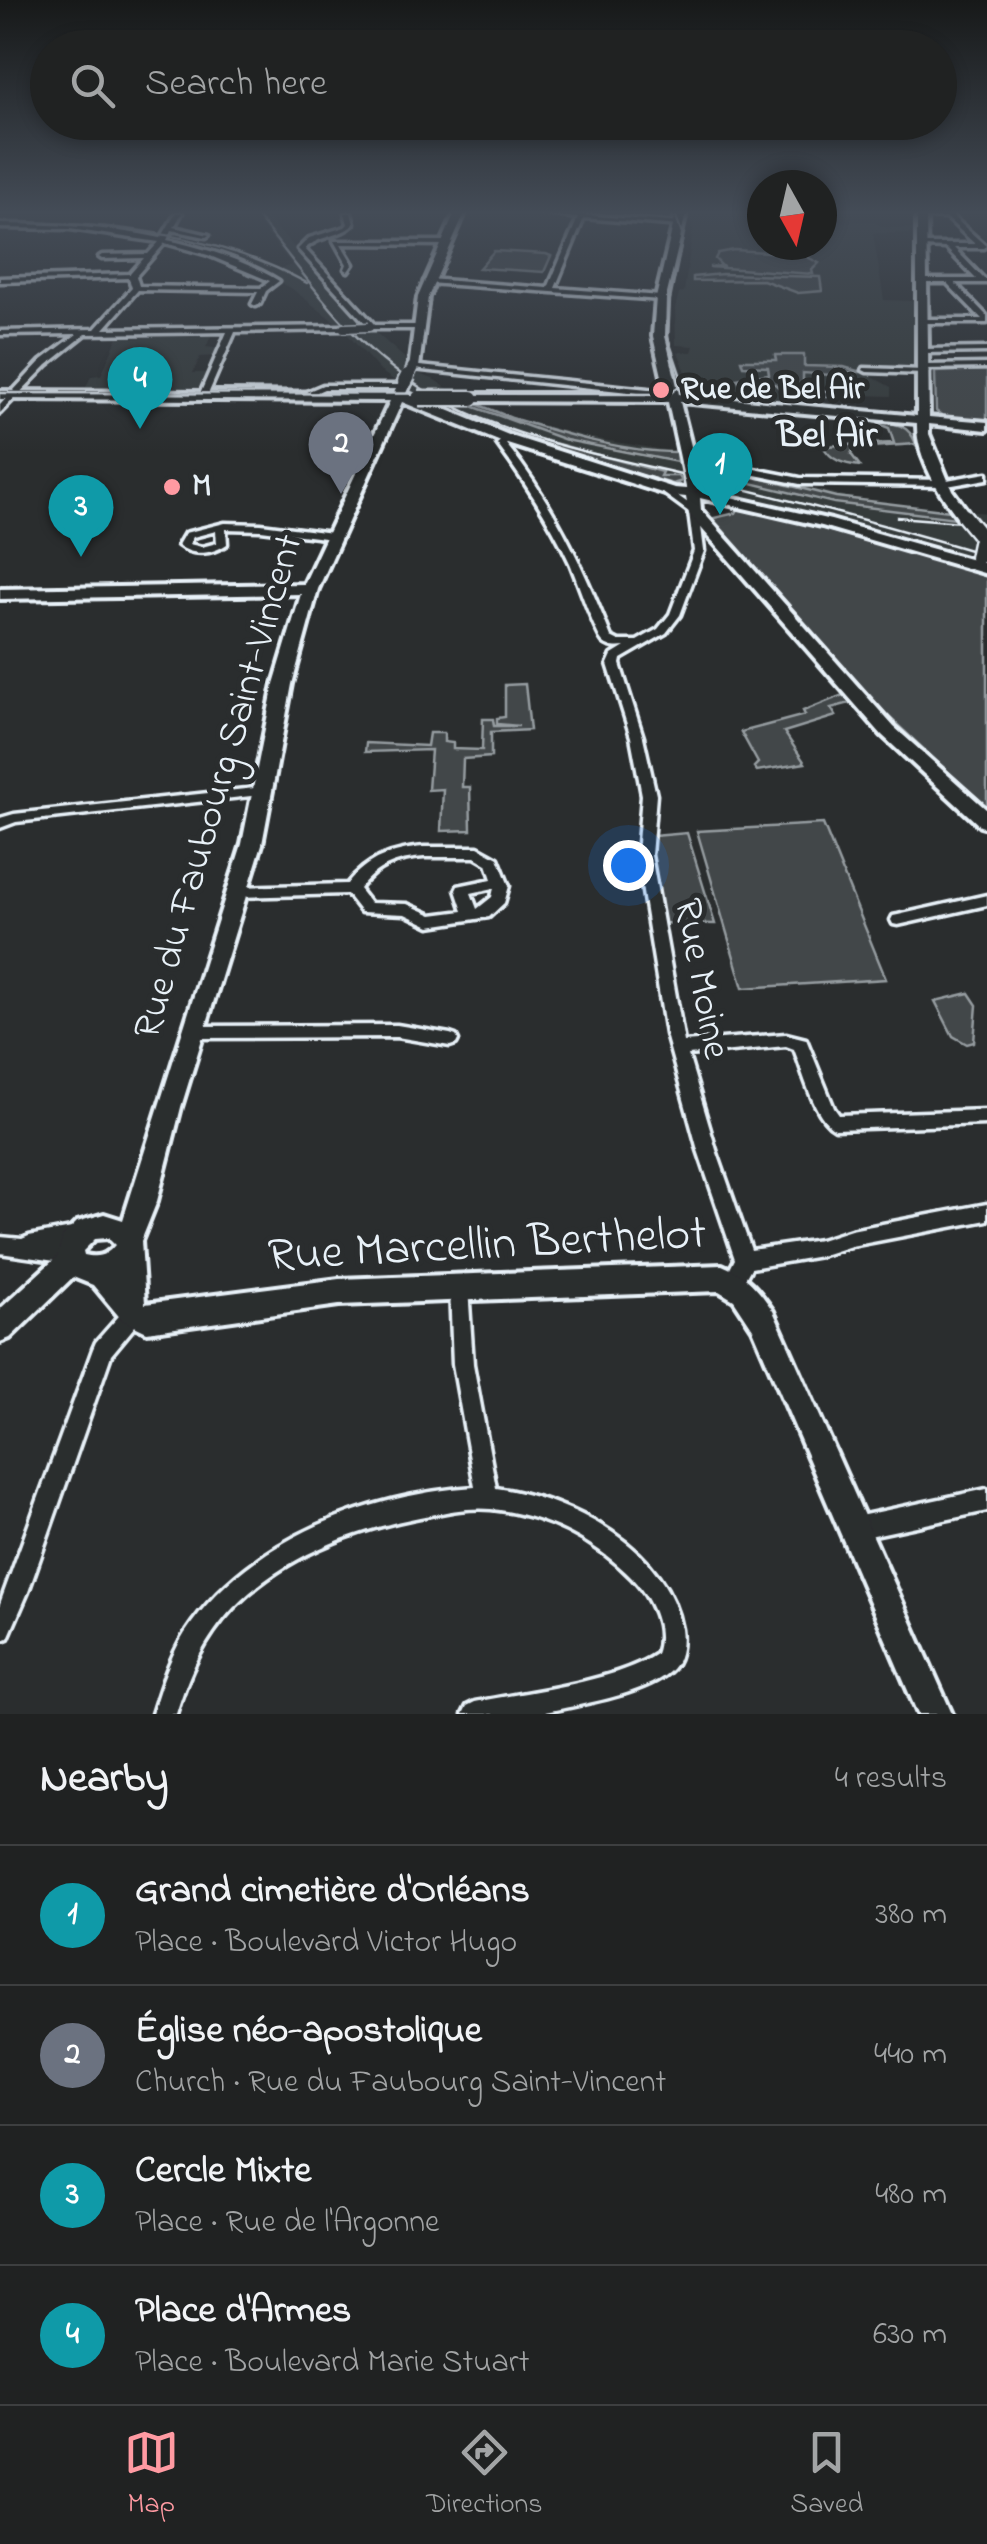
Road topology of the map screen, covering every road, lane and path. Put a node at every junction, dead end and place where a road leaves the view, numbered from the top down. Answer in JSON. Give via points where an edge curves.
{"nodes":[{"id":1,"x":132,"y":293,"type":"edge"},
{"id":2,"x":262,"y":293,"type":"edge"},
{"id":3,"x":341,"y":293,"type":"edge"},
{"id":4,"x":425,"y":293,"type":"edge"},
{"id":5,"x":592,"y":293,"type":"edge"},
{"id":6,"x":662,"y":293,"type":"edge"},
{"id":7,"x":924,"y":293,"type":"edge"},
{"id":8,"x":960,"y":293,"type":"edge"},
{"id":9,"x":661,"y":298,"type":"junction"},
{"id":10,"x":256,"y":304,"type":"dead end"},
{"id":11,"x":924,"y":320,"type":"junction"},
{"id":12,"x":987,"y":321,"type":"edge"},
{"id":13,"x":371,"y":327,"type":"junction"},
{"id":14,"x":417,"y":327,"type":"junction"},
{"id":15,"x":232,"y":330,"type":"junction"},
{"id":16,"x":97,"y":332,"type":"junction"},
{"id":17,"x":5,"y":333,"type":"edge"},
{"id":18,"x":83,"y":333,"type":"junction"},
{"id":19,"x":0,"y":343,"type":"edge"},
{"id":20,"x":987,"y":350,"type":"edge"},
{"id":21,"x":924,"y":352,"type":"junction"},
{"id":22,"x":987,"y":366,"type":"edge"},
{"id":23,"x":413,"y":367,"type":"junction"},
{"id":24,"x":925,"y":369,"type":"junction"},
{"id":25,"x":867,"y":370,"type":"dead end"},
{"id":26,"x":405,"y":391,"type":"junction"},
{"id":27,"x":8,"y":392,"type":"edge"},
{"id":28,"x":206,"y":392,"type":"junction"},
{"id":29,"x":674,"y":399,"type":"junction"},
{"id":30,"x":709,"y":400,"type":"junction"},
{"id":31,"x":926,"y":402,"type":"junction"},
{"id":32,"x":0,"y":410,"type":"edge"},
{"id":33,"x":886,"y":417,"type":"junction"},
{"id":34,"x":680,"y":420,"type":"junction"},
{"id":35,"x":957,"y":424,"type":"junction"},
{"id":36,"x":987,"y":426,"type":"edge"},
{"id":37,"x":924,"y":427,"type":"junction"},
{"id":38,"x":506,"y":439,"type":"junction"},
{"id":39,"x":688,"y":460,"type":"junction"},
{"id":40,"x":987,"y":476,"type":"edge"},
{"id":41,"x":941,"y":483,"type":"junction"},
{"id":42,"x":693,"y":497,"type":"junction"},
{"id":43,"x":221,"y":527,"type":"dead end"},
{"id":44,"x":332,"y":536,"type":"junction"},
{"id":45,"x":981,"y":564,"type":"edge"},
{"id":46,"x":310,"y":589,"type":"junction"},
{"id":47,"x":0,"y":594,"type":"edge"},
{"id":48,"x":645,"y":640,"type":"joint"},
{"id":49,"x":614,"y":650,"type":"junction"},
{"id":50,"x":264,"y":791,"type":"junction"},
{"id":51,"x":987,"y":822,"type":"edge"},
{"id":52,"x":0,"y":823,"type":"edge"},
{"id":53,"x":501,"y":882,"type":"junction"},
{"id":54,"x":352,"y":889,"type":"junction"},
{"id":55,"x":237,"y":892,"type":"junction"},
{"id":56,"x":987,"y":900,"type":"edge"},
{"id":57,"x":472,"y":915,"type":"junction"},
{"id":58,"x":898,"y":920,"type":"dead end"},
{"id":59,"x":192,"y":1032,"type":"junction"},
{"id":60,"x":450,"y":1040,"type":"dead end"},
{"id":61,"x":678,"y":1050,"type":"junction"},
{"id":62,"x":987,"y":1117,"type":"edge"},
{"id":63,"x":987,"y":1212,"type":"edge"},
{"id":64,"x":121,"y":1239,"type":"junction"},
{"id":65,"x":9,"y":1245,"type":"edge"},
{"id":66,"x":78,"y":1255,"type":"junction"},
{"id":67,"x":744,"y":1263,"type":"junction"},
{"id":68,"x":459,"y":1288,"type":"junction"},
{"id":69,"x":132,"y":1312,"type":"junction"},
{"id":70,"x":0,"y":1328,"type":"edge"},
{"id":71,"x":487,"y":1498,"type":"junction"},
{"id":72,"x":987,"y":1500,"type":"edge"},
{"id":73,"x":855,"y":1528,"type":"junction"},
{"id":74,"x":0,"y":1630,"type":"edge"},
{"id":75,"x":164,"y":1714,"type":"edge"},
{"id":76,"x":475,"y":1714,"type":"edge"},
{"id":77,"x":935,"y":1714,"type":"edge"}],
"edges":[{"from":1,"to":16,"type":"street"},
{"from":2,"to":10,"type":"street"},
{"from":3,"to":13,"type":"street"},
{"from":4,"to":14,"type":"main road","name":"Rue du Faubourg Saint-Vincent"},
{"from":5,"to":9,"type":"street"},
{"from":6,"to":9,"type":"main road"},
{"from":7,"to":11,"type":"main road"},
{"from":8,"to":12,"type":"street"},
{"from":9,"to":29,"type":"main road","via":[[659,344]]},
{"from":11,"to":12,"type":"street"},
{"from":11,"to":21,"type":"main road"},
{"from":13,"to":14,"type":"street"},
{"from":13,"to":15,"type":"street","bridge":true},
{"from":14,"to":23,"type":"main road","name":"Rue du Faubourg Saint-Vincent"},
{"from":15,"to":16,"type":"street"},
{"from":15,"to":28,"type":"street"},
{"from":16,"to":18,"type":"street"},
{"from":17,"to":18,"type":"street"},
{"from":17,"to":19,"type":"street"},
{"from":18,"to":27,"type":"street"},
{"from":20,"to":21,"type":"street"},
{"from":21,"to":24,"type":"main road"},
{"from":22,"to":24,"type":"street"},
{"from":23,"to":26,"type":"main road","name":"Rue du Faubourg Saint-Vincent","bridge":true},
{"from":23,"to":29,"type":"street"},
{"from":24,"to":25,"type":"street"},
{"from":24,"to":31,"type":"main road"},
{"from":26,"to":27,"type":"main road"},
{"from":26,"to":28,"type":"main road"},
{"from":26,"to":29,"type":"main road","bridge":true},
{"from":26,"to":38,"type":"main road"},
{"from":26,"to":44,"type":"main road","name":"Rue du Faubourg Saint-Vincent"},
{"from":27,"to":28,"type":"main road"},
{"from":27,"to":32,"type":"street"},
{"from":29,"to":30,"type":"main road"},
{"from":29,"to":34,"type":"main road"},
{"from":30,"to":33,"type":"main road"},
{"from":30,"to":34,"type":"main road","via":[[688,406]]},
{"from":31,"to":33,"type":"main road","via":[[911,413]]},
{"from":31,"to":35,"type":"main road","via":[[933,414]]},
{"from":31,"to":37,"type":"main road"},
{"from":33,"to":37,"type":"main road"},
{"from":34,"to":39,"type":"main road"},
{"from":35,"to":36,"type":"main road"},
{"from":35,"to":37,"type":"main road"},
{"from":37,"to":41,"type":"main road"},
{"from":38,"to":42,"type":"main road"},
{"from":38,"to":49,"type":"street","name":"Rue Moine","via":[[501,444],[551,520]]},
{"from":39,"to":41,"type":"street","via":[[789,480]]},
{"from":39,"to":42,"type":"main road","bridge":true},
{"from":40,"to":41,"type":"street"},
{"from":41,"to":45,"type":"main road","bridge":true,"via":[[979,536]]},
{"from":42,"to":45,"type":"main road"},
{"from":42,"to":48,"type":"street","via":[[698,555],[674,615]]},
{"from":42,"to":51,"type":"main road","via":[[888,731]]},
{"from":43,"to":44,"type":"street"},
{"from":44,"to":46,"type":"main road","name":"Rue du Faubourg Saint-Vincent"},
{"from":46,"to":47,"type":"main road"},
{"from":46,"to":50,"type":"main road","name":"Rue du Faubourg Saint-Vincent","via":[[283,684]]},
{"from":48,"to":49,"type":"street"},
{"from":49,"to":61,"type":"street","name":"Rue Moine","via":[[649,795],[644,856]]},
{"from":50,"to":52,"type":"street"},
{"from":50,"to":55,"type":"main road","name":"Rue du Faubourg Saint-Vincent"},
{"from":53,"to":54,"type":"street","via":[[485,854],[408,854],[370,864]]},
{"from":53,"to":57,"type":"street","via":[[494,906]]},
{"from":53,"to":57,"type":"street","via":[[463,890]]},
{"from":54,"to":55,"type":"street"},
{"from":54,"to":57,"type":"street","via":[[366,908],[407,910],[430,921]]},
{"from":55,"to":59,"type":"main road","name":"Rue du Faubourg Saint-Vincent"},
{"from":56,"to":58,"type":"street"},
{"from":59,"to":60,"type":"street","via":[[397,1031]]},
{"from":59,"to":64,"type":"main road","name":"Rue du Faubourg Saint-Vincent","via":[[144,1201]]},
{"from":61,"to":62,"type":"street","via":[[794,1041],[804,1048],[835,1122]]},
{"from":61,"to":67,"type":"street","name":"Rue Moine"},
{"from":63,"to":67,"type":"street"},
{"from":64,"to":66,"type":"main road","via":[[87,1229]]},
{"from":64,"to":66,"type":"main road","via":[[114,1265]]},
{"from":64,"to":69,"type":"main road"},
{"from":65,"to":66,"type":"street"},
{"from":66,"to":69,"type":"main road","via":[[110,1278]]},
{"from":66,"to":70,"type":"main road"},
{"from":67,"to":68,"type":"main road","name":"Rue Marcellin Berthelot","via":[[710,1276]]},
{"from":67,"to":73,"type":"main road","name":"Rue Marcellin Berthelot","via":[[752,1300]]},
{"from":68,"to":69,"type":"main road","name":"Rue Marcellin Berthelot","via":[[339,1292],[148,1320]]},
{"from":68,"to":71,"type":"street","via":[[464,1364]]},
{"from":69,"to":74,"type":"street","via":[[103,1349]]},
{"from":71,"to":75,"type":"street","via":[[359,1518],[296,1545],[208,1618],[182,1660]]},
{"from":71,"to":76,"type":"street","via":[[578,1524],[628,1559],[660,1597],[670,1652],[660,1666],[629,1680]]},
{"from":72,"to":73,"type":"street"},
{"from":73,"to":77,"type":"main road","name":"Rue Marcellin Berthelot"}]}
